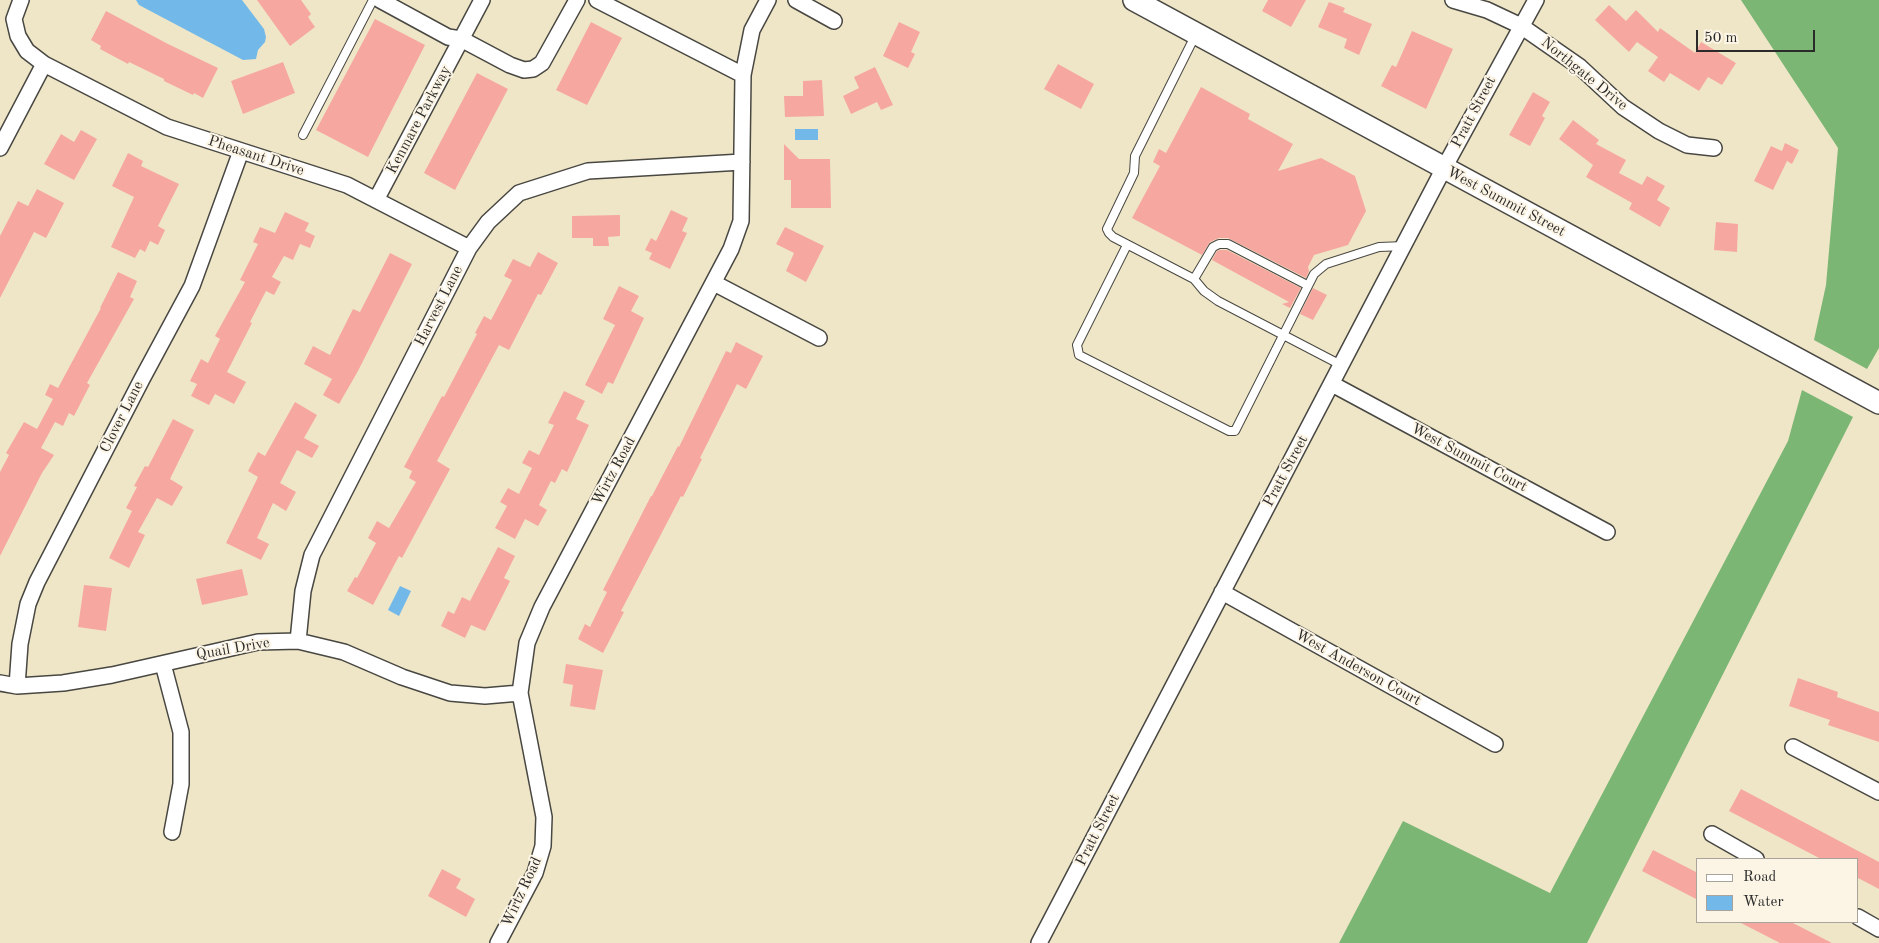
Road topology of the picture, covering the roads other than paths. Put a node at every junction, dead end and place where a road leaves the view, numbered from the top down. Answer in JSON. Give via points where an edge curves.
{"nodes":[{"id":1,"x":21,"y":0,"type":"edge"},
{"id":2,"x":373,"y":0,"type":"edge"},
{"id":3,"x":380,"y":0,"type":"edge"},
{"id":4,"x":482,"y":0,"type":"edge"},
{"id":5,"x":577,"y":0,"type":"edge"},
{"id":6,"x":597,"y":0,"type":"edge"},
{"id":7,"x":768,"y":0,"type":"edge"},
{"id":8,"x":796,"y":0,"type":"edge"},
{"id":9,"x":1134,"y":0,"type":"edge"},
{"id":10,"x":1453,"y":0,"type":"edge"},
{"id":11,"x":1536,"y":0,"type":"edge"},
{"id":12,"x":834,"y":21,"type":"dead end"},
{"id":13,"x":1521,"y":26,"type":"junction"},
{"id":14,"x":1196,"y":34,"type":"junction"},
{"id":15,"x":462,"y":40,"type":"junction"},
{"id":16,"x":44,"y":64,"type":"junction"},
{"id":17,"x":743,"y":75,"type":"junction"},
{"id":18,"x":303,"y":135,"type":"dead end"},
{"id":19,"x":0,"y":148,"type":"edge"},
{"id":20,"x":1714,"y":148,"type":"dead end"},
{"id":21,"x":241,"y":151,"type":"junction"},
{"id":22,"x":742,"y":162,"type":"junction"},
{"id":23,"x":1444,"y":168,"type":"junction"},
{"id":24,"x":376,"y":200,"type":"junction"},
{"id":25,"x":1127,"y":245,"type":"junction"},
{"id":26,"x":1404,"y":246,"type":"junction"},
{"id":27,"x":469,"y":248,"type":"junction"},
{"id":28,"x":1194,"y":279,"type":"junction"},
{"id":29,"x":714,"y":283,"type":"junction"},
{"id":30,"x":1308,"y":285,"type":"junction"},
{"id":31,"x":1282,"y":336,"type":"junction"},
{"id":32,"x":819,"y":338,"type":"dead end"},
{"id":33,"x":1341,"y":365,"type":"junction"},
{"id":34,"x":1332,"y":384,"type":"junction"},
{"id":35,"x":1879,"y":404,"type":"edge"},
{"id":36,"x":1607,"y":532,"type":"dead end"},
{"id":37,"x":1222,"y":592,"type":"junction"},
{"id":38,"x":298,"y":640,"type":"junction"},
{"id":39,"x":163,"y":664,"type":"junction"},
{"id":40,"x":0,"y":684,"type":"edge"},
{"id":41,"x":17,"y":686,"type":"junction"},
{"id":42,"x":520,"y":693,"type":"junction"},
{"id":43,"x":1495,"y":744,"type":"dead end"},
{"id":44,"x":1793,"y":747,"type":"dead end"},
{"id":45,"x":1879,"y":792,"type":"edge"},
{"id":46,"x":172,"y":832,"type":"dead end"},
{"id":47,"x":1712,"y":834,"type":"dead end"},
{"id":48,"x":1754,"y":858,"type":"edge"},
{"id":49,"x":1859,"y":918,"type":"edge"},
{"id":50,"x":1879,"y":930,"type":"edge"},
{"id":51,"x":498,"y":943,"type":"edge"},
{"id":52,"x":1039,"y":943,"type":"edge"}],
"edges":[{"from":1,"to":16,"type":"street","name":"Pheasant Drive","via":[[14,19],[18,36],[27,51]]},
{"from":2,"to":18,"type":"lane"},
{"from":3,"to":15,"type":"street","via":[[448,36]]},
{"from":4,"to":15,"type":"street","name":"Kenmare Parkway"},
{"from":5,"to":15,"type":"street","via":[[542,63],[533,70],[510,65]]},
{"from":6,"to":17,"type":"street"},
{"from":7,"to":17,"type":"street","name":"Wirtz Road","via":[[752,30]]},
{"from":8,"to":12,"type":"street"},
{"from":9,"to":14,"type":"street","name":"West Summit Street"},
{"from":10,"to":13,"type":"street","name":"Northgate Drive","via":[[1487,10]]},
{"from":11,"to":13,"type":"street","name":"Pratt Street"},
{"from":13,"to":20,"type":"street","name":"Northgate Drive","via":[[1580,68],[1623,107],[1659,131],[1687,145]]},
{"from":13,"to":23,"type":"street","name":"Pratt Street"},
{"from":14,"to":23,"type":"street","name":"West Summit Street"},
{"from":14,"to":25,"type":"lane","via":[[1135,156],[1134,172],[1107,229]]},
{"from":15,"to":24,"type":"street","name":"Kenmare Parkway"},
{"from":16,"to":19,"type":"street"},
{"from":16,"to":21,"type":"street","name":"Pheasant Drive","via":[[167,127]]},
{"from":17,"to":22,"type":"street","name":"Wirtz Road"},
{"from":21,"to":24,"type":"street","name":"Pheasant Drive","via":[[347,185]]},
{"from":21,"to":41,"type":"street","name":"Clover Lane","via":[[192,286],[37,582],[28,604],[20,644]]},
{"from":22,"to":27,"type":"street","name":"Harvest Lane","via":[[588,171],[519,193],[488,222]]},
{"from":22,"to":29,"type":"street","name":"Wirtz Road","via":[[741,221]]},
{"from":23,"to":26,"type":"street","name":"Pratt Street"},
{"from":23,"to":35,"type":"street","name":"West Summit Street"},
{"from":24,"to":27,"type":"street","name":"Pheasant Drive"},
{"from":25,"to":28,"type":"lane"},
{"from":25,"to":31,"type":"lane","via":[[1077,345],[1079,356],[1229,431],[1235,431]]},
{"from":26,"to":30,"type":"lane","via":[[1379,246],[1326,264],[1314,274]]},
{"from":26,"to":33,"type":"street","name":"Pratt Street"},
{"from":27,"to":38,"type":"street","name":"Harvest Lane","via":[[312,555],[303,591]]},
{"from":28,"to":30,"type":"lane","via":[[1213,247],[1228,244]]},
{"from":28,"to":31,"type":"lane","via":[[1218,301]]},
{"from":29,"to":32,"type":"street"},
{"from":29,"to":42,"type":"street","name":"Wirtz Road","via":[[542,607],[527,642]]},
{"from":30,"to":31,"type":"lane"},
{"from":31,"to":33,"type":"lane"},
{"from":33,"to":34,"type":"street","name":"Pratt Street"},
{"from":34,"to":36,"type":"street","name":"West Summit Court"},
{"from":34,"to":37,"type":"street","name":"Pratt Street"},
{"from":37,"to":43,"type":"street","name":"West Anderson Court"},
{"from":37,"to":52,"type":"street","name":"Pratt Street"},
{"from":38,"to":39,"type":"street","name":"Quail Drive","via":[[258,642]]},
{"from":38,"to":42,"type":"street","name":"Quail Drive","via":[[344,652],[402,677],[450,692],[485,696]]},
{"from":39,"to":41,"type":"street","name":"Quail Drive","via":[[63,683]]},
{"from":39,"to":46,"type":"street","via":[[181,732],[181,784]]},
{"from":40,"to":41,"type":"street","name":"Quail Drive"},
{"from":42,"to":51,"type":"street","name":"Wirtz Road","via":[[544,817],[543,846],[535,873]]},
{"from":44,"to":45,"type":"street"},
{"from":47,"to":48,"type":"street"},
{"from":49,"to":50,"type":"street"}]}
